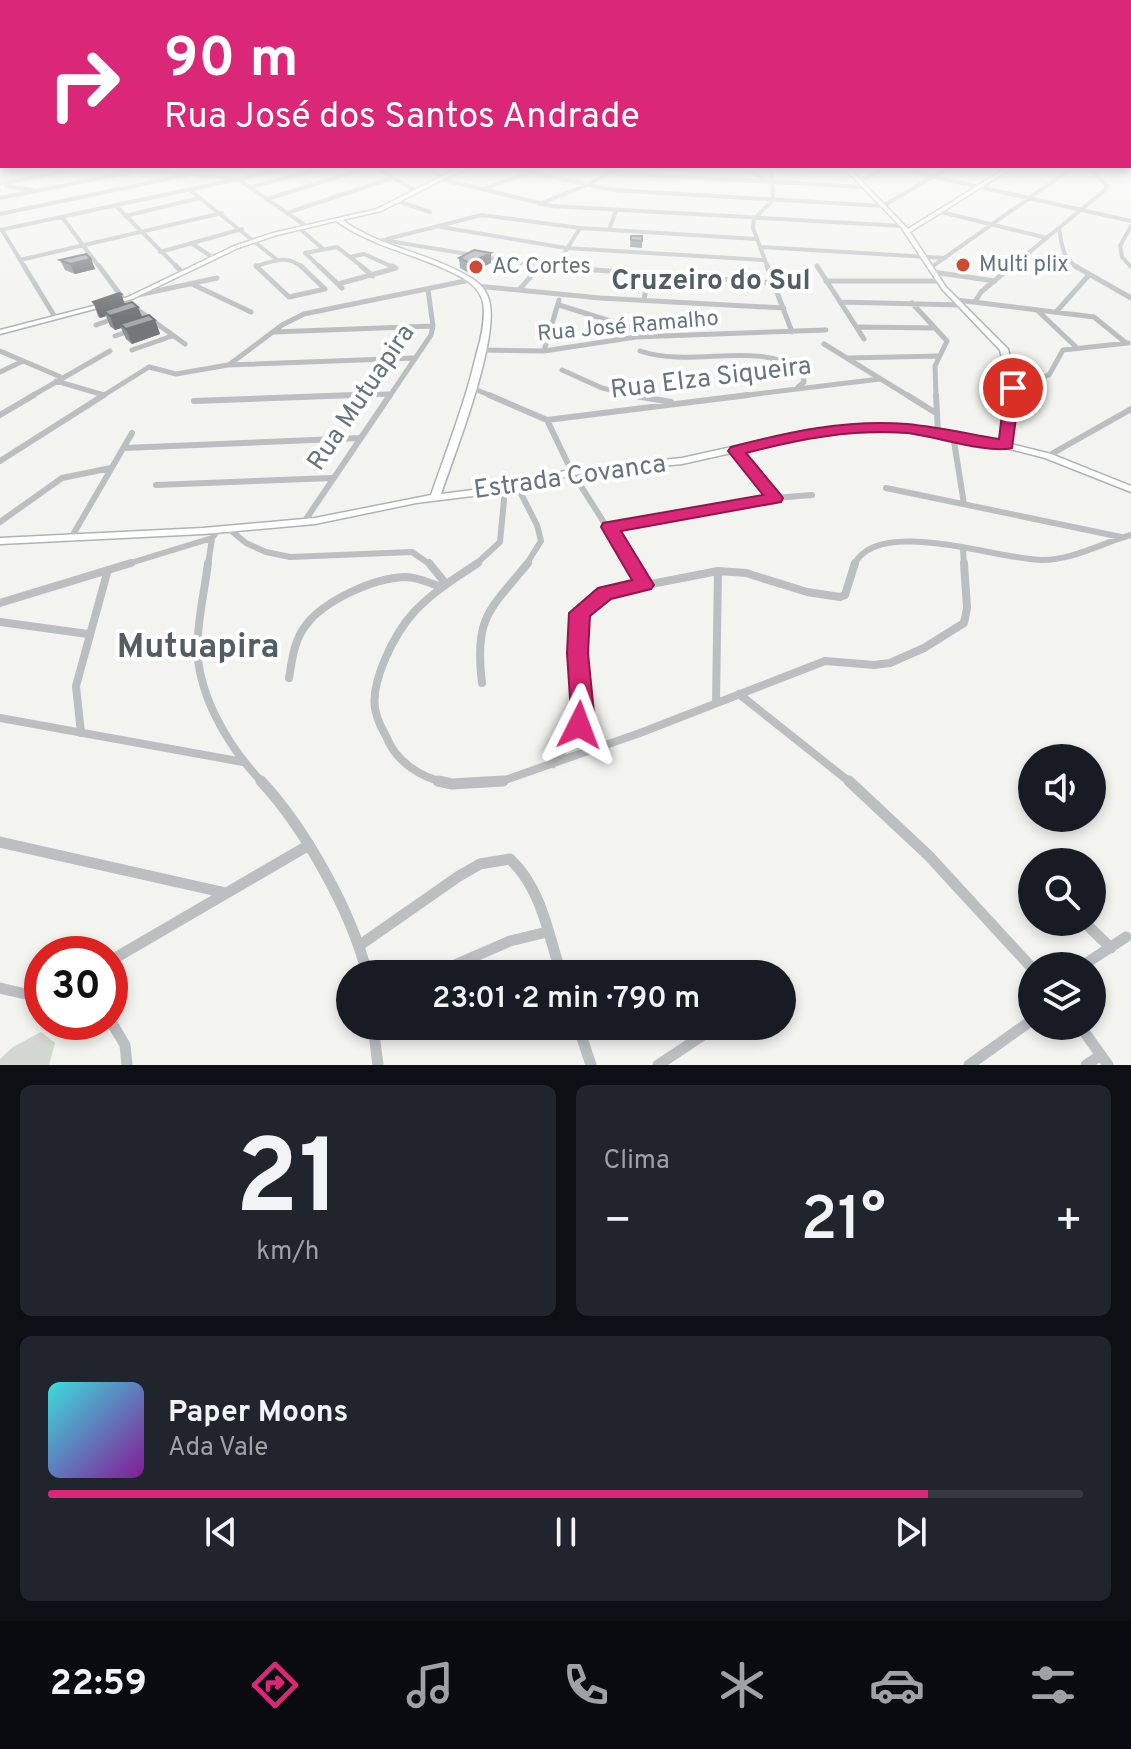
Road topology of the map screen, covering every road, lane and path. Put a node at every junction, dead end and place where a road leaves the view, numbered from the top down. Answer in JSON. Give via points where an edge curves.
{"nodes":[{"id":1,"x":62,"y":217,"type":"edge"},
{"id":2,"x":59,"y":218,"type":"edge"},
{"id":3,"x":127,"y":218,"type":"edge"},
{"id":4,"x":203,"y":218,"type":"edge"},
{"id":5,"x":228,"y":218,"type":"edge"},
{"id":6,"x":292,"y":218,"type":"edge"},
{"id":7,"x":347,"y":218,"type":"edge"},
{"id":8,"x":476,"y":218,"type":"edge"},
{"id":9,"x":506,"y":218,"type":"edge"},
{"id":10,"x":613,"y":218,"type":"edge"},
{"id":11,"x":734,"y":218,"type":"edge"},
{"id":12,"x":894,"y":218,"type":"edge"},
{"id":13,"x":929,"y":218,"type":"edge"},
{"id":14,"x":964,"y":218,"type":"edge"},
{"id":15,"x":1003,"y":218,"type":"edge"},
{"id":16,"x":1070,"y":218,"type":"edge"},
{"id":17,"x":1112,"y":218,"type":"edge"},
{"id":18,"x":754,"y":219,"type":"junction"},
{"id":19,"x":338,"y":220,"type":"junction"},
{"id":20,"x":1131,"y":223,"type":"edge"},
{"id":21,"x":993,"y":225,"type":"junction"},
{"id":22,"x":302,"y":227,"type":"junction"},
{"id":23,"x":436,"y":227,"type":"junction"},
{"id":24,"x":580,"y":228,"type":"junction"},
{"id":25,"x":1059,"y":228,"type":"junction"},
{"id":26,"x":242,"y":229,"type":"junction"},
{"id":27,"x":905,"y":229,"type":"junction"},
{"id":28,"x":1,"y":230,"type":"edge"},
{"id":29,"x":609,"y":230,"type":"junction"},
{"id":30,"x":141,"y":233,"type":"junction"},
{"id":31,"x":1047,"y":238,"type":"junction"},
{"id":32,"x":756,"y":239,"type":"junction"},
{"id":33,"x":256,"y":240,"type":"junction"},
{"id":34,"x":380,"y":241,"type":"junction"},
{"id":35,"x":191,"y":243,"type":"junction"},
{"id":36,"x":82,"y":246,"type":"junction"},
{"id":37,"x":760,"y":247,"type":"junction"},
{"id":38,"x":322,"y":248,"type":"junction"},
{"id":39,"x":566,"y":248,"type":"junction"},
{"id":40,"x":160,"y":252,"type":"junction"},
{"id":41,"x":924,"y":256,"type":"junction"},
{"id":42,"x":212,"y":257,"type":"junction"},
{"id":43,"x":350,"y":257,"type":"junction"},
{"id":44,"x":945,"y":258,"type":"junction"},
{"id":45,"x":276,"y":259,"type":"junction"},
{"id":46,"x":20,"y":260,"type":"junction"},
{"id":47,"x":765,"y":260,"type":"junction"},
{"id":48,"x":817,"y":266,"type":"dead end"},
{"id":49,"x":539,"y":267,"type":"junction"},
{"id":50,"x":1131,"y":267,"type":"edge"},
{"id":51,"x":555,"y":269,"type":"junction"},
{"id":52,"x":932,"y":270,"type":"junction"},
{"id":53,"x":183,"y":273,"type":"junction"},
{"id":54,"x":373,"y":276,"type":"junction"},
{"id":55,"x":648,"y":276,"type":"junction"},
{"id":56,"x":1088,"y":276,"type":"junction"},
{"id":57,"x":217,"y":278,"type":"dead end"},
{"id":58,"x":826,"y":281,"type":"junction"},
{"id":59,"x":939,"y":281,"type":"junction"},
{"id":60,"x":995,"y":281,"type":"junction"},
{"id":61,"x":473,"y":283,"type":"junction"},
{"id":62,"x":774,"y":283,"type":"junction"},
{"id":63,"x":192,"y":284,"type":"junction"},
{"id":64,"x":428,"y":290,"type":"junction"},
{"id":65,"x":519,"y":290,"type":"junction"},
{"id":66,"x":560,"y":294,"type":"junction"},
{"id":67,"x":138,"y":295,"type":"junction"},
{"id":68,"x":1131,"y":298,"type":"edge"},
{"id":69,"x":124,"y":300,"type":"junction"},
{"id":70,"x":644,"y":300,"type":"junction"},
{"id":71,"x":976,"y":300,"type":"junction"},
{"id":72,"x":840,"y":302,"type":"junction"},
{"id":73,"x":959,"y":302,"type":"junction"},
{"id":74,"x":912,"y":303,"type":"junction"},
{"id":75,"x":559,"y":305,"type":"junction"},
{"id":76,"x":784,"y":308,"type":"junction"},
{"id":77,"x":1036,"y":309,"type":"junction"},
{"id":78,"x":137,"y":311,"type":"junction"},
{"id":79,"x":1057,"y":311,"type":"junction"},
{"id":80,"x":251,"y":312,"type":"dead end"},
{"id":81,"x":55,"y":317,"type":"junction"},
{"id":82,"x":154,"y":324,"type":"junction"},
{"id":83,"x":96,"y":325,"type":"dead end"},
{"id":84,"x":433,"y":326,"type":"junction"},
{"id":85,"x":858,"y":327,"type":"junction"},
{"id":86,"x":935,"y":328,"type":"junction"},
{"id":87,"x":826,"y":330,"type":"dead end"},
{"id":88,"x":0,"y":332,"type":"edge"},
{"id":89,"x":272,"y":332,"type":"junction"},
{"id":90,"x":792,"y":332,"type":"junction"},
{"id":91,"x":115,"y":336,"type":"dead end"},
{"id":92,"x":172,"y":336,"type":"junction"},
{"id":93,"x":661,"y":337,"type":"junction"},
{"id":94,"x":864,"y":339,"type":"dead end"},
{"id":95,"x":1129,"y":343,"type":"edge"},
{"id":96,"x":185,"y":344,"type":"dead end"},
{"id":97,"x":824,"y":344,"type":"dead end"},
{"id":98,"x":1076,"y":347,"type":"junction"},
{"id":99,"x":132,"y":350,"type":"dead end"},
{"id":100,"x":480,"y":350,"type":"junction"},
{"id":101,"x":0,"y":351,"type":"edge"},
{"id":102,"x":110,"y":351,"type":"dead end"},
{"id":103,"x":544,"y":351,"type":"junction"},
{"id":104,"x":640,"y":351,"type":"dead end"},
{"id":105,"x":938,"y":356,"type":"junction"},
{"id":106,"x":414,"y":358,"type":"junction"},
{"id":107,"x":847,"y":358,"type":"junction"},
{"id":108,"x":21,"y":362,"type":"junction"},
{"id":109,"x":228,"y":365,"type":"junction"},
{"id":110,"x":562,"y":370,"type":"dead end"},
{"id":111,"x":0,"y":372,"type":"edge"},
{"id":112,"x":880,"y":379,"type":"junction"},
{"id":113,"x":59,"y":380,"type":"junction"},
{"id":114,"x":472,"y":388,"type":"junction"},
{"id":115,"x":796,"y":388,"type":"junction"},
{"id":116,"x":1013,"y":388,"type":"junction"},
{"id":117,"x":389,"y":394,"type":"junction"},
{"id":118,"x":104,"y":395,"type":"junction"},
{"id":119,"x":194,"y":401,"type":"dead end"},
{"id":120,"x":681,"y":403,"type":"junction"},
{"id":121,"x":1131,"y":409,"type":"edge"},
{"id":122,"x":936,"y":413,"type":"junction"},
{"id":123,"x":0,"y":415,"type":"edge"},
{"id":124,"x":547,"y":420,"type":"junction"},
{"id":125,"x":938,"y":432,"type":"junction"},
{"id":126,"x":132,"y":433,"type":"dead end"},
{"id":127,"x":953,"y":435,"type":"junction"},
{"id":128,"x":360,"y":438,"type":"junction"},
{"id":129,"x":1006,"y":445,"type":"junction"},
{"id":130,"x":124,"y":448,"type":"junction"},
{"id":131,"x":736,"y":451,"type":"junction"},
{"id":132,"x":1048,"y":456,"type":"junction"},
{"id":133,"x":0,"y":461,"type":"edge"},
{"id":134,"x":111,"y":468,"type":"junction"},
{"id":135,"x":572,"y":472,"type":"junction"},
{"id":136,"x":332,"y":478,"type":"junction"},
{"id":137,"x":156,"y":485,"type":"dead end"},
{"id":138,"x":517,"y":486,"type":"junction"},
{"id":139,"x":886,"y":488,"type":"dead end"},
{"id":140,"x":505,"y":489,"type":"junction"},
{"id":141,"x":1131,"y":489,"type":"edge"},
{"id":142,"x":812,"y":495,"type":"dead end"},
{"id":143,"x":435,"y":497,"type":"junction"},
{"id":144,"x":775,"y":498,"type":"junction"},
{"id":145,"x":964,"y":504,"type":"junction"},
{"id":146,"x":0,"y":522,"type":"edge"},
{"id":147,"x":304,"y":522,"type":"junction"},
{"id":148,"x":610,"y":527,"type":"junction"},
{"id":149,"x":220,"y":532,"type":"junction"},
{"id":150,"x":1127,"y":536,"type":"edge"},
{"id":151,"x":71,"y":538,"type":"junction"},
{"id":152,"x":0,"y":541,"type":"edge"},
{"id":153,"x":963,"y":550,"type":"junction"},
{"id":154,"x":718,"y":571,"type":"junction"},
{"id":155,"x":107,"y":573,"type":"junction"},
{"id":156,"x":644,"y":585,"type":"junction"},
{"id":157,"x":443,"y":586,"type":"junction"},
{"id":158,"x":0,"y":603,"type":"edge"},
{"id":159,"x":0,"y":622,"type":"edge"},
{"id":160,"x":88,"y":634,"type":"junction"},
{"id":161,"x":289,"y":678,"type":"dead end"},
{"id":162,"x":482,"y":683,"type":"dead end"},
{"id":163,"x":739,"y":694,"type":"junction"},
{"id":164,"x":716,"y":703,"type":"junction"},
{"id":165,"x":0,"y":718,"type":"edge"},
{"id":166,"x":81,"y":733,"type":"junction"},
{"id":167,"x":243,"y":762,"type":"junction"},
{"id":168,"x":552,"y":765,"type":"junction"},
{"id":169,"x":0,"y":842,"type":"edge"},
{"id":170,"x":309,"y":845,"type":"junction"},
{"id":171,"x":226,"y":893,"type":"junction"},
{"id":172,"x":547,"y":932,"type":"junction"},
{"id":173,"x":1101,"y":936,"type":"edge"},
{"id":174,"x":1126,"y":937,"type":"dead end"},
{"id":175,"x":360,"y":945,"type":"junction"},
{"id":176,"x":1113,"y":946,"type":"junction"},
{"id":177,"x":128,"y":950,"type":"edge"},
{"id":178,"x":1104,"y":952,"type":"edge"},
{"id":179,"x":1018,"y":953,"type":"edge"},
{"id":180,"x":364,"y":960,"type":"edge"},
{"id":181,"x":466,"y":960,"type":"edge"},
{"id":182,"x":556,"y":960,"type":"edge"},
{"id":183,"x":0,"y":988,"type":"edge"},
{"id":184,"x":24,"y":994,"type":"edge"},
{"id":185,"x":1018,"y":1030,"type":"edge"},
{"id":186,"x":122,"y":1040,"type":"edge"},
{"id":187,"x":375,"y":1040,"type":"edge"},
{"id":188,"x":583,"y":1040,"type":"edge"},
{"id":189,"x":696,"y":1040,"type":"edge"},
{"id":190,"x":1090,"y":1040,"type":"edge"},
{"id":191,"x":1104,"y":1060,"type":"edge"},
{"id":192,"x":127,"y":1065,"type":"edge"},
{"id":193,"x":378,"y":1065,"type":"edge"},
{"id":194,"x":591,"y":1065,"type":"edge"},
{"id":195,"x":658,"y":1065,"type":"edge"},
{"id":196,"x":969,"y":1065,"type":"edge"},
{"id":197,"x":1086,"y":1065,"type":"edge"}],
"edges":[{"from":1,"to":36,"type":"street"},
{"from":2,"to":28,"type":"street"},
{"from":3,"to":30,"type":"street"},
{"from":4,"to":30,"type":"street"},
{"from":5,"to":26,"type":"street"},
{"from":6,"to":22,"type":"street"},
{"from":7,"to":19,"type":"street"},
{"from":8,"to":23,"type":"street"},
{"from":9,"to":24,"type":"street"},
{"from":10,"to":29,"type":"street"},
{"from":11,"to":18,"type":"street"},
{"from":12,"to":27,"type":"street"},
{"from":13,"to":27,"type":"street"},
{"from":14,"to":21,"type":"street"},
{"from":15,"to":21,"type":"street"},
{"from":16,"to":25,"type":"street"},
{"from":17,"to":20,"type":"street"},
{"from":18,"to":27,"type":"street"},
{"from":18,"to":32,"type":"street"},
{"from":19,"to":22,"type":"street"},
{"from":19,"to":34,"type":"street"},
{"from":20,"to":50,"type":"street","via":[[1119,246]]},
{"from":21,"to":31,"type":"street"},
{"from":21,"to":44,"type":"street"},
{"from":22,"to":33,"type":"street"},
{"from":22,"to":38,"type":"street"},
{"from":23,"to":34,"type":"street"},
{"from":23,"to":39,"type":"street"},
{"from":24,"to":29,"type":"street"},
{"from":24,"to":39,"type":"street"},
{"from":25,"to":31,"type":"street"},
{"from":25,"to":56,"type":"street","via":[[1066,259]]},
{"from":26,"to":33,"type":"street"},
{"from":26,"to":35,"type":"street"},
{"from":27,"to":41,"type":"street"},
{"from":28,"to":46,"type":"street"},
{"from":29,"to":32,"type":"street"},
{"from":30,"to":36,"type":"street"},
{"from":30,"to":40,"type":"street"},
{"from":31,"to":60,"type":"street"},
{"from":32,"to":37,"type":"street"},
{"from":33,"to":42,"type":"street"},
{"from":33,"to":45,"type":"street"},
{"from":34,"to":49,"type":"street"},
{"from":34,"to":61,"type":"street"},
{"from":35,"to":40,"type":"street"},
{"from":35,"to":42,"type":"street"},
{"from":36,"to":46,"type":"street"},
{"from":36,"to":69,"type":"street"},
{"from":37,"to":41,"type":"street"},
{"from":37,"to":47,"type":"street"},
{"from":38,"to":43,"type":"street","via":[[337,247]]},
{"from":38,"to":54,"type":"street","via":[[304,254],[340,286]]},
{"from":39,"to":47,"type":"street"},
{"from":39,"to":51,"type":"street"},
{"from":40,"to":53,"type":"street"},
{"from":41,"to":44,"type":"street"},
{"from":41,"to":52,"type":"street"},
{"from":42,"to":53,"type":"street"},
{"from":43,"to":54,"type":"street"},
{"from":43,"to":54,"type":"street","via":[[366,255],[396,268]]},
{"from":44,"to":52,"type":"street"},
{"from":45,"to":45,"type":"street","via":[[256,266],[285,296],[297,298],[325,289],[294,260]]},
{"from":46,"to":81,"type":"street"},
{"from":47,"to":62,"type":"street"},
{"from":48,"to":58,"type":"street"},
{"from":49,"to":51,"type":"street"},
{"from":49,"to":65,"type":"street"},
{"from":51,"to":55,"type":"street"},
{"from":52,"to":59,"type":"street"},
{"from":52,"to":60,"type":"street"},
{"from":53,"to":67,"type":"street"},
{"from":55,"to":62,"type":"street"},
{"from":55,"to":70,"type":"street"},
{"from":56,"to":68,"type":"street"},
{"from":56,"to":79,"type":"street"},
{"from":57,"to":63,"type":"street"},
{"from":58,"to":59,"type":"street"},
{"from":58,"to":72,"type":"street"},
{"from":59,"to":73,"type":"street"},
{"from":60,"to":71,"type":"street"},
{"from":61,"to":64,"type":"street"},
{"from":61,"to":65,"type":"street"},
{"from":61,"to":100,"type":"street","via":[[488,309]]},
{"from":62,"to":76,"type":"street"},
{"from":63,"to":67,"type":"street"},
{"from":63,"to":80,"type":"street"},
{"from":64,"to":84,"type":"street","name":"Rua Mutuapira"},
{"from":64,"to":89,"type":"street","via":[[315,310]]},
{"from":65,"to":66,"type":"street"},
{"from":66,"to":70,"type":"street"},
{"from":66,"to":75,"type":"street"},
{"from":67,"to":69,"type":"street"},
{"from":69,"to":78,"type":"street"},
{"from":69,"to":81,"type":"street"},
{"from":70,"to":76,"type":"street"},
{"from":71,"to":73,"type":"street"},
{"from":71,"to":77,"type":"street"},
{"from":72,"to":74,"type":"street"},
{"from":72,"to":85,"type":"street"},
{"from":73,"to":74,"type":"street"},
{"from":73,"to":116,"type":"street","via":[[1004,349]]},
{"from":74,"to":86,"type":"street"},
{"from":75,"to":93,"type":"street"},
{"from":75,"to":103,"type":"street"},
{"from":76,"to":90,"type":"street"},
{"from":77,"to":79,"type":"street"},
{"from":77,"to":98,"type":"street"},
{"from":78,"to":82,"type":"street"},
{"from":78,"to":83,"type":"street"},
{"from":79,"to":95,"type":"street","via":[[1099,319]]},
{"from":81,"to":88,"type":"street"},
{"from":82,"to":91,"type":"street"},
{"from":82,"to":92,"type":"street"},
{"from":84,"to":89,"type":"street"},
{"from":84,"to":106,"type":"street","name":"Rua Mutuapira"},
{"from":85,"to":86,"type":"street"},
{"from":85,"to":94,"type":"street"},
{"from":86,"to":105,"type":"street","via":[[947,341]]},
{"from":87,"to":90,"type":"street","name":"Rua José Ramalho"},
{"from":89,"to":109,"type":"street"},
{"from":90,"to":93,"type":"street","name":"Rua José Ramalho"},
{"from":92,"to":96,"type":"street"},
{"from":92,"to":99,"type":"street"},
{"from":93,"to":103,"type":"street","name":"Rua José Ramalho"},
{"from":95,"to":98,"type":"street"},
{"from":97,"to":107,"type":"street"},
{"from":98,"to":116,"type":"street","via":[[1060,352],[1045,377]]},
{"from":100,"to":103,"type":"street","name":"Rua José Ramalho"},
{"from":100,"to":114,"type":"street"},
{"from":101,"to":108,"type":"street"},
{"from":102,"to":113,"type":"street"},
{"from":104,"to":115,"type":"street","via":[[669,360],[778,358],[803,371],[804,382]]},
{"from":105,"to":107,"type":"street"},
{"from":105,"to":122,"type":"street"},
{"from":106,"to":109,"type":"street"},
{"from":106,"to":117,"type":"street","name":"Rua Mutuapira"},
{"from":107,"to":112,"type":"street"},
{"from":108,"to":111,"type":"street"},
{"from":108,"to":113,"type":"street"},
{"from":109,"to":118,"type":"street","via":[[170,372],[147,368]]},
{"from":110,"to":120,"type":"street","via":[[615,393]]},
{"from":112,"to":115,"type":"street","name":"Rua Elza Siqueira"},
{"from":112,"to":122,"type":"street"},
{"from":113,"to":118,"type":"street"},
{"from":113,"to":123,"type":"street"},
{"from":114,"to":124,"type":"street"},
{"from":114,"to":143,"type":"street"},
{"from":115,"to":120,"type":"street","name":"Rua Elza Siqueira"},
{"from":116,"to":129,"type":"street"},
{"from":117,"to":119,"type":"street"},
{"from":117,"to":128,"type":"street","name":"Rua Mutuapira"},
{"from":118,"to":133,"type":"street"},
{"from":120,"to":124,"type":"street","name":"Rua Elza Siqueira"},
{"from":121,"to":132,"type":"street"},
{"from":122,"to":125,"type":"street"},
{"from":124,"to":135,"type":"street"},
{"from":125,"to":127,"type":"street","name":"Estrada Covanca"},
{"from":125,"to":131,"type":"street","name":"Estrada Covanca","via":[[834,430]]},
{"from":126,"to":130,"type":"street"},
{"from":127,"to":129,"type":"street","name":"Estrada Covanca"},
{"from":127,"to":145,"type":"street"},
{"from":128,"to":130,"type":"street"},
{"from":128,"to":136,"type":"street","name":"Rua Mutuapira"},
{"from":129,"to":132,"type":"street","name":"Estrada Covanca"},
{"from":130,"to":134,"type":"street"},
{"from":131,"to":135,"type":"street","name":"Estrada Covanca"},
{"from":131,"to":144,"type":"street"},
{"from":132,"to":141,"type":"street","name":"Estrada Covanca"},
{"from":134,"to":146,"type":"street","via":[[62,478]]},
{"from":134,"to":151,"type":"street"},
{"from":135,"to":138,"type":"street","name":"Estrada Covanca"},
{"from":135,"to":148,"type":"street"},
{"from":136,"to":137,"type":"street"},
{"from":136,"to":147,"type":"street","name":"Rua Mutuapira"},
{"from":138,"to":140,"type":"street","name":"Estrada Covanca"},
{"from":138,"to":162,"type":"street","via":[[541,541],[480,628]]},
{"from":139,"to":145,"type":"street"},
{"from":140,"to":143,"type":"street","name":"Estrada Covanca"},
{"from":140,"to":157,"type":"street","via":[[500,542]]},
{"from":142,"to":144,"type":"street"},
{"from":143,"to":147,"type":"street","name":"Estrada Covanca"},
{"from":144,"to":148,"type":"street"},
{"from":145,"to":150,"type":"street"},
{"from":147,"to":149,"type":"street","name":"Estrada Covanca"},
{"from":148,"to":156,"type":"street"},
{"from":149,"to":151,"type":"street","name":"Estrada Covanca"},
{"from":149,"to":155,"type":"street"},
{"from":149,"to":157,"type":"street","via":[[293,558],[412,552],[427,560]]},
{"from":149,"to":167,"type":"street","via":[[197,641],[200,670],[220,726]]},
{"from":150,"to":153,"type":"street","via":[[1058,559]]},
{"from":151,"to":152,"type":"street","name":"Estrada Covanca"},
{"from":153,"to":154,"type":"street","via":[[876,544],[855,561],[840,597]]},
{"from":153,"to":163,"type":"street","via":[[967,608],[961,626],[894,663],[825,661]]},
{"from":154,"to":156,"type":"street"},
{"from":154,"to":164,"type":"street"},
{"from":155,"to":158,"type":"street"},
{"from":155,"to":160,"type":"street"},
{"from":156,"to":168,"type":"street","via":[[605,593],[580,613],[582,713]]},
{"from":157,"to":161,"type":"street","via":[[398,578],[324,609],[304,627]]},
{"from":157,"to":168,"type":"street","via":[[412,614],[383,662],[375,711],[391,749],[412,769],[452,784],[502,781]]},
{"from":159,"to":160,"type":"street"},
{"from":160,"to":166,"type":"street","via":[[76,686]]},
{"from":163,"to":164,"type":"street"},
{"from":163,"to":179,"type":"street","via":[[860,791]]},
{"from":164,"to":168,"type":"street"},
{"from":165,"to":166,"type":"street"},
{"from":166,"to":167,"type":"street"},
{"from":167,"to":170,"type":"street","via":[[277,798]]},
{"from":169,"to":171,"type":"street"},
{"from":170,"to":171,"type":"street"},
{"from":170,"to":175,"type":"street"},
{"from":171,"to":177,"type":"street"},
{"from":172,"to":175,"type":"street","via":[[528,881],[510,859],[480,864]]},
{"from":172,"to":181,"type":"street"},
{"from":172,"to":182,"type":"street"},
{"from":173,"to":176,"type":"street"},
{"from":174,"to":176,"type":"street"},
{"from":175,"to":180,"type":"street"},
{"from":176,"to":178,"type":"street"},
{"from":183,"to":184,"type":"street"},
{"from":185,"to":196,"type":"street"},
{"from":186,"to":192,"type":"street"},
{"from":187,"to":193,"type":"street"},
{"from":188,"to":194,"type":"street"},
{"from":189,"to":195,"type":"street"},
{"from":190,"to":191,"type":"street"},
{"from":191,"to":197,"type":"street"}]}
